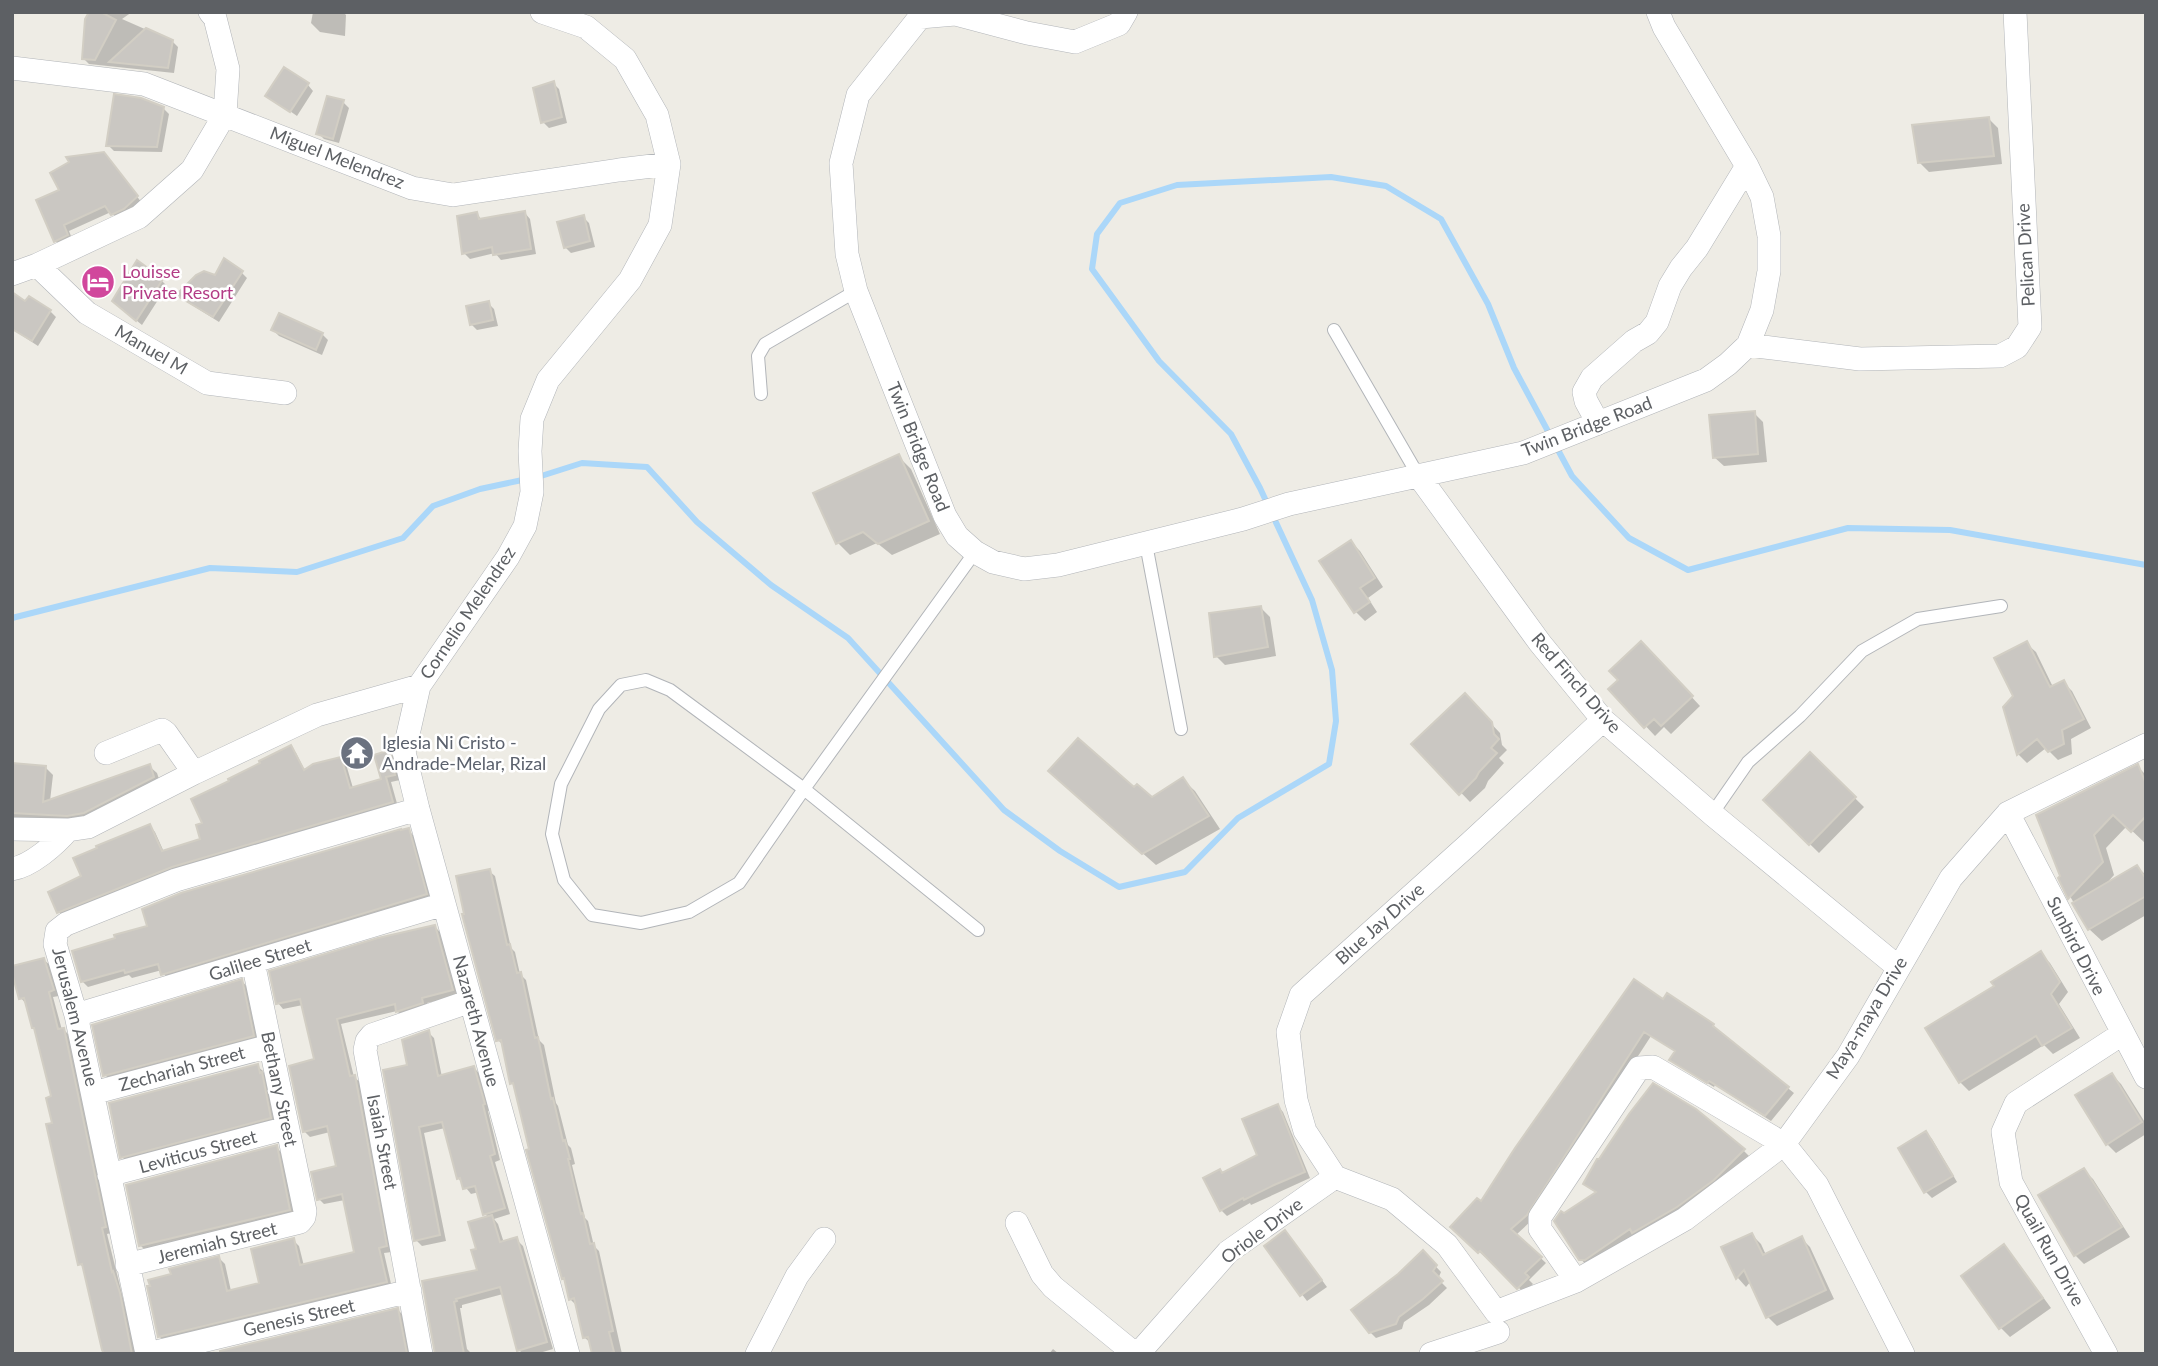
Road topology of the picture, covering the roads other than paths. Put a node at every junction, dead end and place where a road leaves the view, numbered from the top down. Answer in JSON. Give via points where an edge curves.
{"nodes":[{"id":1,"x":210,"y":12,"type":"edge"},
{"id":2,"x":542,"y":12,"type":"edge"},
{"id":3,"x":1126,"y":12,"type":"edge"},
{"id":4,"x":1658,"y":12,"type":"edge"},
{"id":5,"x":2015,"y":12,"type":"edge"},
{"id":6,"x":12,"y":68,"type":"edge"},
{"id":7,"x":225,"y":114,"type":"junction"},
{"id":8,"x":669,"y":164,"type":"junction"},
{"id":9,"x":1747,"y":166,"type":"junction"},
{"id":10,"x":37,"y":265,"type":"junction"},
{"id":11,"x":12,"y":274,"type":"edge"},
{"id":12,"x":856,"y":291,"type":"junction"},
{"id":13,"x":1334,"y":330,"type":"dead end"},
{"id":14,"x":1748,"y":345,"type":"junction"},
{"id":15,"x":285,"y":393,"type":"dead end"},
{"id":16,"x":761,"y":394,"type":"dead end"},
{"id":17,"x":1592,"y":425,"type":"junction"},
{"id":18,"x":1418,"y":475,"type":"junction"},
{"id":19,"x":1146,"y":544,"type":"junction"},
{"id":20,"x":975,"y":552,"type":"junction"},
{"id":21,"x":2001,"y":606,"type":"dead end"},
{"id":22,"x":419,"y":686,"type":"junction"},
{"id":23,"x":1603,"y":720,"type":"junction"},
{"id":24,"x":1181,"y":729,"type":"dead end"},
{"id":25,"x":2146,"y":745,"type":"edge"},
{"id":26,"x":106,"y":753,"type":"dead end"},
{"id":27,"x":194,"y":774,"type":"junction"},
{"id":28,"x":804,"y":789,"type":"junction"},
{"id":29,"x":418,"y":809,"type":"junction"},
{"id":30,"x":2008,"y":813,"type":"junction"},
{"id":31,"x":1712,"y":814,"type":"junction"},
{"id":32,"x":12,"y":829,"type":"edge"},
{"id":33,"x":68,"y":830,"type":"junction"},
{"id":34,"x":12,"y":869,"type":"edge"},
{"id":35,"x":444,"y":904,"type":"junction"},
{"id":36,"x":978,"y":930,"type":"dead end"},
{"id":37,"x":253,"y":962,"type":"junction"},
{"id":38,"x":1898,"y":967,"type":"junction"},
{"id":39,"x":471,"y":1000,"type":"junction"},
{"id":40,"x":76,"y":1015,"type":"junction"},
{"id":41,"x":2122,"y":1034,"type":"junction"},
{"id":42,"x":270,"y":1046,"type":"junction"},
{"id":43,"x":2146,"y":1077,"type":"edge"},
{"id":44,"x":93,"y":1093,"type":"junction"},
{"id":45,"x":287,"y":1128,"type":"junction"},
{"id":46,"x":1784,"y":1144,"type":"junction"},
{"id":47,"x":109,"y":1175,"type":"junction"},
{"id":48,"x":1335,"y":1177,"type":"junction"},
{"id":49,"x":304,"y":1217,"type":"joint"},
{"id":50,"x":1017,"y":1223,"type":"dead end"},
{"id":51,"x":824,"y":1239,"type":"dead end"},
{"id":52,"x":127,"y":1265,"type":"junction"},
{"id":53,"x":1576,"y":1281,"type":"junction"},
{"id":54,"x":410,"y":1292,"type":"junction"},
{"id":55,"x":1499,"y":1333,"type":"edge"},
{"id":56,"x":147,"y":1354,"type":"edge"},
{"id":57,"x":421,"y":1354,"type":"edge"},
{"id":58,"x":568,"y":1354,"type":"edge"},
{"id":59,"x":757,"y":1354,"type":"edge"},
{"id":60,"x":1136,"y":1354,"type":"edge"},
{"id":61,"x":1431,"y":1354,"type":"edge"},
{"id":62,"x":1903,"y":1354,"type":"edge"},
{"id":63,"x":2106,"y":1354,"type":"edge"}],
"edges":[{"from":1,"to":7,"type":"street","via":[[228,69]]},
{"from":2,"to":8,"type":"street","name":"Cornelio Melendrez","via":[[586,27],[625,59],[657,115]]},
{"from":3,"to":12,"type":"street","name":"Twin Bridge Road","via":[[1119,24],[1075,42],[955,14],[920,17],[858,94],[841,163],[847,254]]},
{"from":4,"to":9,"type":"street"},
{"from":5,"to":14,"type":"street","name":"Pelican Drive","via":[[2030,327],[2017,347],[2000,356],[1860,359]]},
{"from":6,"to":7,"type":"street","name":"Miguel Melendrez","via":[[144,84]]},
{"from":7,"to":8,"type":"street","name":"Miguel Melendrez","via":[[412,188],[453,195]]},
{"from":7,"to":10,"type":"street","via":[[192,170],[139,217]]},
{"from":8,"to":22,"type":"street","name":"Cornelio Melendrez","via":[[660,225],[630,280],[548,380],[532,419],[531,492],[525,526]]},
{"from":9,"to":14,"type":"street","via":[[1762,197],[1769,236],[1762,310]]},
{"from":9,"to":17,"type":"street","via":[[1670,286],[1657,322],[1591,378],[1584,392]]},
{"from":10,"to":11,"type":"street"},
{"from":10,"to":15,"type":"street","name":"Manuel M","via":[[87,313],[207,383]]},
{"from":12,"to":16,"type":"lane","via":[[765,344],[758,356]]},
{"from":12,"to":20,"type":"street","name":"Twin Bridge Road","via":[[945,516],[957,536]]},
{"from":13,"to":18,"type":"lane","name":"Red Finch Drive"},
{"from":14,"to":17,"type":"street","name":"Twin Bridge Road","via":[[1706,380]]},
{"from":17,"to":18,"type":"street","name":"Twin Bridge Road","via":[[1523,453]]},
{"from":18,"to":19,"type":"street","name":"Twin Bridge Road","via":[[1289,504]]},
{"from":18,"to":23,"type":"street","name":"Red Finch Drive","via":[[1540,643]]},
{"from":19,"to":20,"type":"street","name":"Twin Bridge Road","via":[[1024,569],[993,562]]},
{"from":19,"to":24,"type":"lane"},
{"from":20,"to":28,"type":"lane"},
{"from":21,"to":31,"type":"lane","via":[[1918,619],[1862,651],[1748,762]]},
{"from":22,"to":27,"type":"street","via":[[317,715]]},
{"from":22,"to":29,"type":"street","name":"Nazareth Avenue","via":[[404,752]]},
{"from":23,"to":31,"type":"street","name":"Red Finch Drive"},
{"from":23,"to":48,"type":"street","name":"Blue Jay Drive","via":[[1301,995],[1288,1032],[1296,1100],[1305,1131]]},
{"from":25,"to":30,"type":"street","name":"Maya-maya Drive"},
{"from":26,"to":27,"type":"street","via":[[162,730]]},
{"from":27,"to":33,"type":"street","via":[[88,827]]},
{"from":28,"to":28,"type":"lane","via":[[739,883],[689,912],[640,923],[592,915],[564,880],[552,834],[561,784],[599,709],[621,685],[646,680],[670,690]]},
{"from":28,"to":36,"type":"lane"},
{"from":29,"to":35,"type":"street","name":"Nazareth Avenue"},
{"from":29,"to":40,"type":"street","name":"Jerusalem Avenue","via":[[176,880],[66,924],[57,931],[55,944]]},
{"from":30,"to":38,"type":"street","name":"Maya-maya Drive","via":[[1951,878]]},
{"from":30,"to":41,"type":"street","name":"Sunbird Drive"},
{"from":31,"to":38,"type":"street","name":"Red Finch Drive"},
{"from":32,"to":33,"type":"street"},
{"from":33,"to":34,"type":"street","via":[[55,844]]},
{"from":35,"to":37,"type":"street","name":"Galilee Street"},
{"from":35,"to":39,"type":"street","name":"Nazareth Avenue"},
{"from":37,"to":40,"type":"street","name":"Galilee Street"},
{"from":37,"to":42,"type":"street","name":"Bethany Street"},
{"from":38,"to":46,"type":"street","name":"Maya-maya Drive","via":[[1848,1056]]},
{"from":39,"to":54,"type":"street","name":"Isaiah Street","via":[[366,1041]]},
{"from":39,"to":58,"type":"street","name":"Nazareth Avenue"},
{"from":40,"to":44,"type":"street","name":"Jerusalem Avenue"},
{"from":41,"to":43,"type":"street","name":"Sunbird Drive"},
{"from":41,"to":63,"type":"street","name":"Quail Run Drive","via":[[2016,1103],[2003,1132],[2011,1182]]},
{"from":42,"to":44,"type":"street","name":"Zechariah Street"},
{"from":42,"to":45,"type":"street","name":"Bethany Street"},
{"from":44,"to":47,"type":"street","name":"Jerusalem Avenue"},
{"from":45,"to":47,"type":"street","name":"Leviticus Street"},
{"from":45,"to":49,"type":"street","name":"Bethany Street"},
{"from":46,"to":53,"type":"street","name":"Maya-maya Drive","via":[[1685,1219]]},
{"from":46,"to":53,"type":"street","via":[[1653,1067],[1639,1068],[1539,1217],[1540,1229]]},
{"from":46,"to":62,"type":"street","via":[[1817,1185]]},
{"from":47,"to":52,"type":"street","name":"Jerusalem Avenue"},
{"from":48,"to":55,"type":"street","via":[[1392,1199],[1447,1245]]},
{"from":48,"to":60,"type":"street","name":"Oriole Drive","via":[[1228,1252]]},
{"from":49,"to":52,"type":"street","name":"Jeremiah Street","via":[[300,1222]]},
{"from":50,"to":60,"type":"street","via":[[1053,1287]]},
{"from":51,"to":59,"type":"street","via":[[797,1276]]},
{"from":52,"to":56,"type":"street","name":"Jerusalem Avenue"},
{"from":53,"to":55,"type":"street","name":"Maya-maya Drive"},
{"from":54,"to":56,"type":"street","name":"Genesis Street"},
{"from":54,"to":57,"type":"street","name":"Isaiah Street"},
{"from":55,"to":61,"type":"street","name":"Maya-maya Drive"}]}
